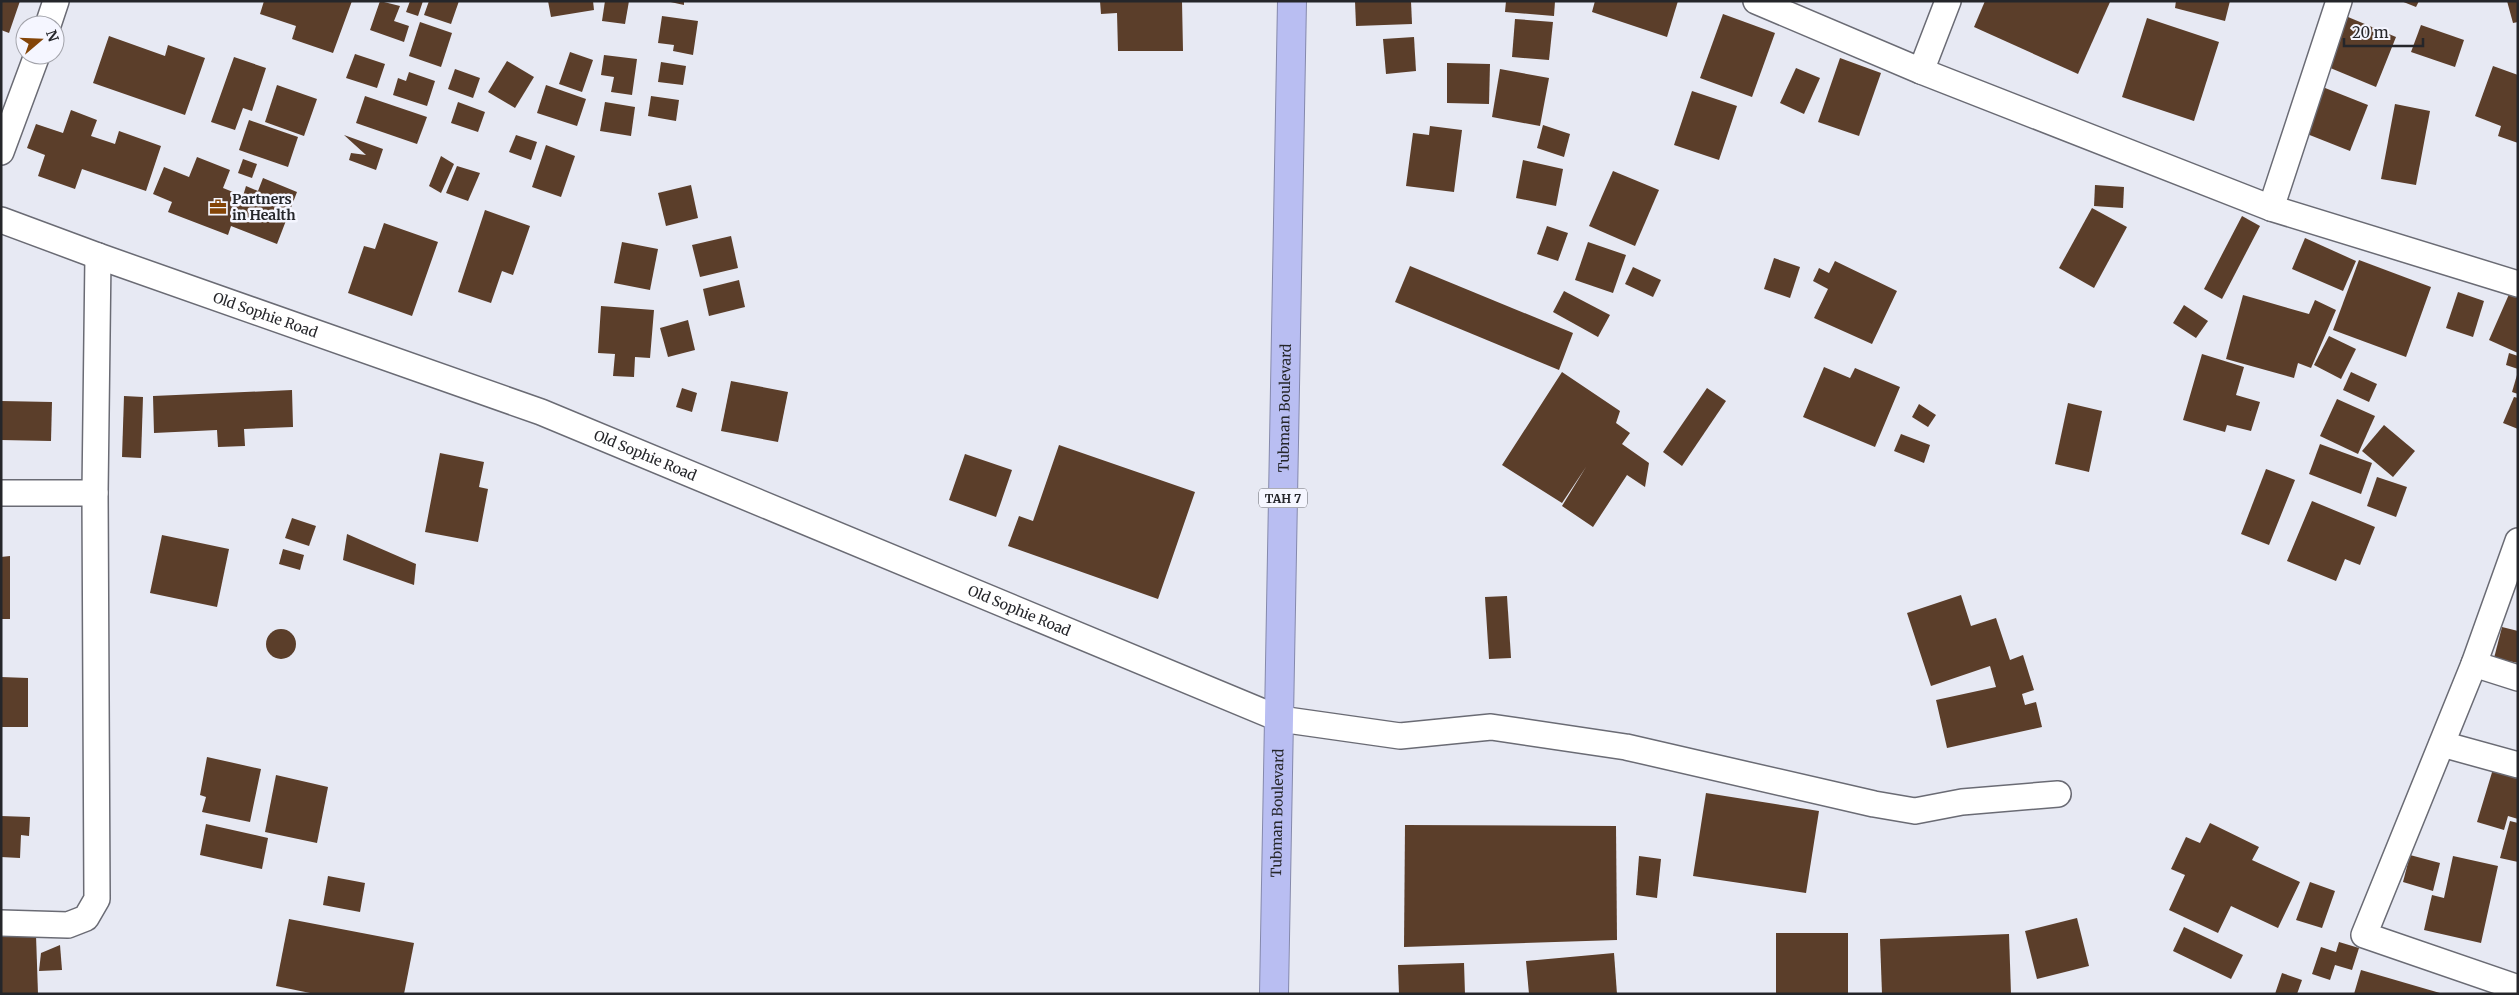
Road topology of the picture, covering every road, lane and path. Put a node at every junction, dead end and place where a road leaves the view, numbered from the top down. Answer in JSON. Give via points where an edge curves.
{"nodes":[{"id":1,"x":56,"y":1,"type":"edge"},
{"id":2,"x":1292,"y":1,"type":"edge"},
{"id":3,"x":1756,"y":1,"type":"edge"},
{"id":4,"x":1948,"y":1,"type":"edge"},
{"id":5,"x":2339,"y":1,"type":"edge"},
{"id":6,"x":51,"y":15,"type":"edge"},
{"id":7,"x":33,"y":65,"type":"edge"},
{"id":8,"x":1921,"y":71,"type":"junction"},
{"id":9,"x":1,"y":152,"type":"edge"},
{"id":10,"x":2271,"y":208,"type":"junction"},
{"id":11,"x":1,"y":220,"type":"edge"},
{"id":12,"x":98,"y":256,"type":"junction"},
{"id":13,"x":2518,"y":284,"type":"edge"},
{"id":14,"x":1,"y":493,"type":"edge"},
{"id":15,"x":95,"y":493,"type":"junction"},
{"id":16,"x":2518,"y":541,"type":"edge"},
{"id":17,"x":2474,"y":664,"type":"junction"},
{"id":18,"x":2518,"y":678,"type":"edge"},
{"id":19,"x":1280,"y":719,"type":"junction"},
{"id":20,"x":2442,"y":744,"type":"junction"},
{"id":21,"x":2518,"y":765,"type":"edge"},
{"id":22,"x":2058,"y":794,"type":"dead end"},
{"id":23,"x":1,"y":923,"type":"edge"},
{"id":24,"x":2517,"y":990,"type":"edge"},
{"id":25,"x":1274,"y":994,"type":"edge"}],
"edges":[{"from":1,"to":6,"type":"street"},
{"from":2,"to":19,"type":"highway","name":"Tubman Boulevard","number":"TAH 7"},
{"from":3,"to":8,"type":"street"},
{"from":4,"to":8,"type":"street"},
{"from":5,"to":10,"type":"street"},
{"from":7,"to":9,"type":"street"},
{"from":8,"to":10,"type":"street"},
{"from":10,"to":13,"type":"street"},
{"from":11,"to":12,"type":"street","name":"Old Sophie Road"},
{"from":12,"to":15,"type":"street"},
{"from":12,"to":19,"type":"street","name":"Old Sophie Road","via":[[541,412]]},
{"from":14,"to":15,"type":"street"},
{"from":15,"to":23,"type":"street","via":[[97,899],[86,918],[68,924]]},
{"from":16,"to":17,"type":"street"},
{"from":17,"to":18,"type":"street"},
{"from":17,"to":20,"type":"street"},
{"from":19,"to":22,"type":"street","name":"Old Sophie Road","via":[[1400,736],[1491,727],[1626,747],[1915,811],[1962,802]]},
{"from":19,"to":25,"type":"highway","name":"Tubman Boulevard","number":"TAH 7"},
{"from":20,"to":21,"type":"street"},
{"from":20,"to":24,"type":"street","via":[[2364,935]]}]}
